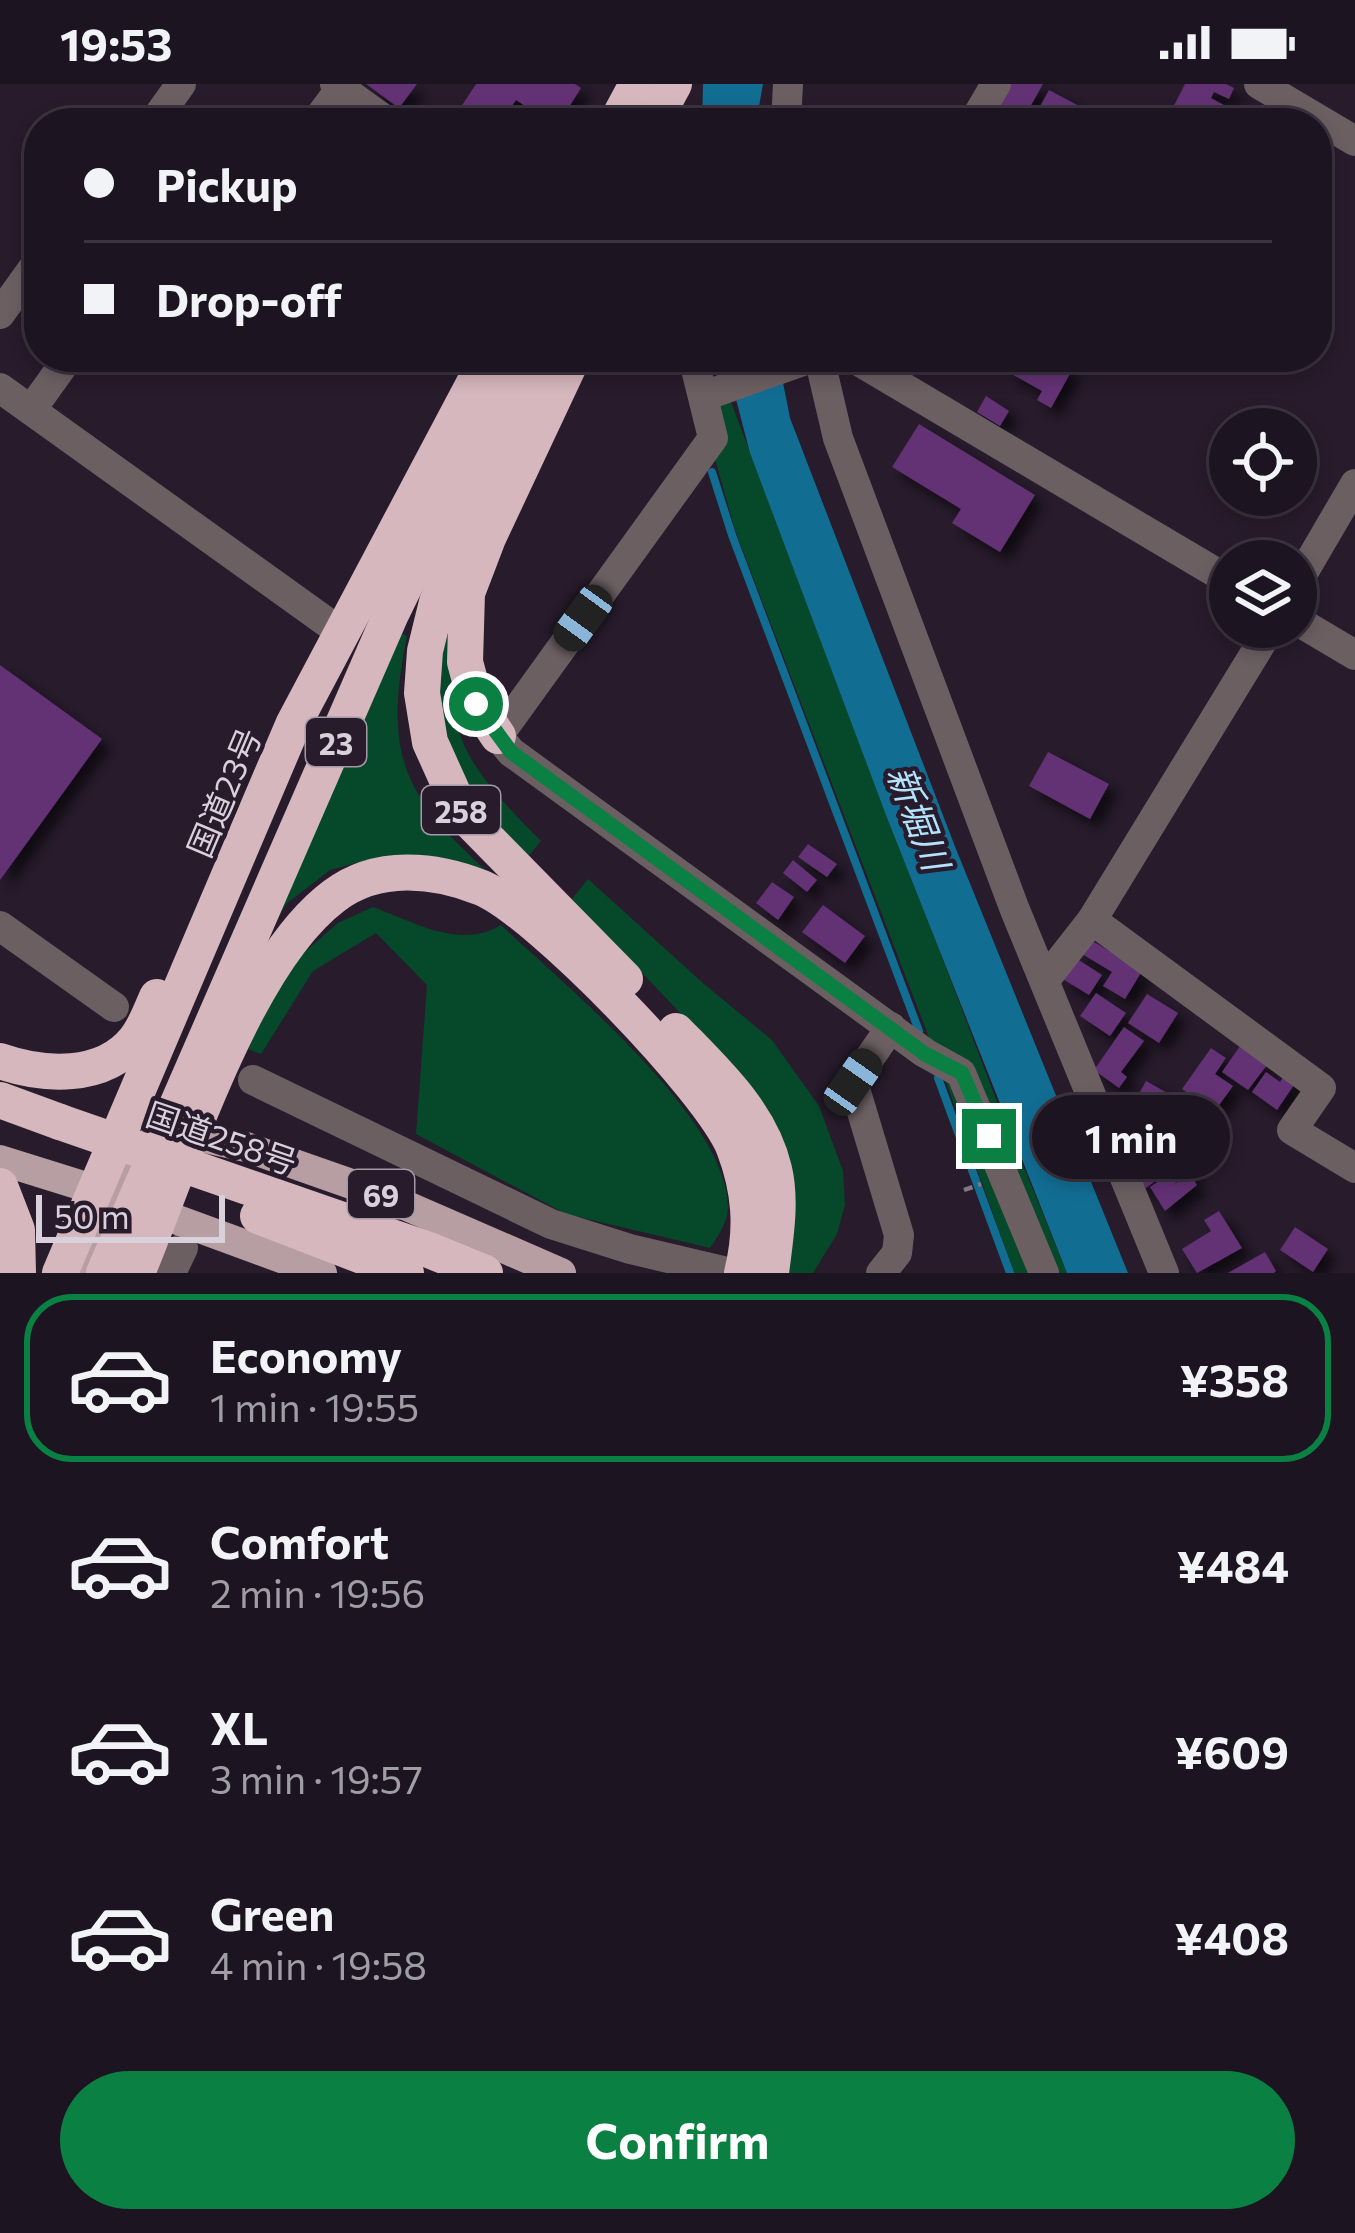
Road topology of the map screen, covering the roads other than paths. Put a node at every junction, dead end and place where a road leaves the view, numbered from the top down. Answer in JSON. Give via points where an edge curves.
{"nodes":[{"id":1,"x":1258,"y":84,"type":"edge"},
{"id":2,"x":338,"y":86,"type":"edge"},
{"id":3,"x":368,"y":108,"type":"edge"},
{"id":4,"x":1299,"y":108,"type":"edge"},
{"id":5,"x":24,"y":281,"type":"edge"},
{"id":6,"x":0,"y":314,"type":"edge"},
{"id":7,"x":58,"y":372,"type":"edge"},
{"id":8,"x":480,"y":372,"type":"edge"},
{"id":9,"x":510,"y":372,"type":"edge"},
{"id":10,"x":530,"y":372,"type":"edge"},
{"id":11,"x":567,"y":372,"type":"edge"},
{"id":12,"x":700,"y":372,"type":"edge"},
{"id":13,"x":773,"y":372,"type":"edge"},
{"id":14,"x":815,"y":372,"type":"edge"},
{"id":15,"x":877,"y":372,"type":"edge"},
{"id":16,"x":0,"y":388,"type":"edge"},
{"id":17,"x":712,"y":393,"type":"junction"},
{"id":18,"x":31,"y":410,"type":"junction"},
{"id":19,"x":1355,"y":484,"type":"edge"},
{"id":20,"x":1317,"y":549,"type":"edge"},
{"id":21,"x":1209,"y":569,"type":"edge"},
{"id":22,"x":339,"y":631,"type":"junction"},
{"id":23,"x":1317,"y":632,"type":"edge"},
{"id":24,"x":1258,"y":648,"type":"edge"},
{"id":25,"x":1355,"y":655,"type":"edge"},
{"id":26,"x":293,"y":725,"type":"junction"},
{"id":27,"x":498,"y":736,"type":"junction"},
{"id":28,"x":1092,"y":920,"type":"junction"},
{"id":29,"x":0,"y":926,"type":"edge"},
{"id":30,"x":1045,"y":980,"type":"junction"},
{"id":31,"x":113,"y":1007,"type":"dead end"},
{"id":32,"x":891,"y":1028,"type":"junction"},
{"id":33,"x":158,"y":1049,"type":"junction"},
{"id":34,"x":0,"y":1061,"type":"edge"},
{"id":35,"x":253,"y":1080,"type":"dead end"},
{"id":36,"x":0,"y":1100,"type":"edge"},
{"id":37,"x":0,"y":1125,"type":"edge"},
{"id":38,"x":55,"y":1132,"type":"junction"},
{"id":39,"x":182,"y":1142,"type":"junction"},
{"id":40,"x":393,"y":1147,"type":"junction"},
{"id":41,"x":1355,"y":1168,"type":"edge"},
{"id":42,"x":760,"y":1179,"type":"junction"},
{"id":43,"x":1,"y":1182,"type":"edge"},
{"id":44,"x":377,"y":1193,"type":"junction"},
{"id":45,"x":127,"y":1201,"type":"junction"},
{"id":46,"x":18,"y":1273,"type":"edge"},
{"id":47,"x":61,"y":1273,"type":"edge"},
{"id":48,"x":79,"y":1273,"type":"edge"},
{"id":49,"x":104,"y":1273,"type":"edge"},
{"id":50,"x":137,"y":1273,"type":"edge"},
{"id":51,"x":322,"y":1273,"type":"edge"},
{"id":52,"x":406,"y":1273,"type":"edge"},
{"id":53,"x":453,"y":1273,"type":"edge"},
{"id":54,"x":485,"y":1273,"type":"edge"},
{"id":55,"x":561,"y":1273,"type":"edge"},
{"id":56,"x":733,"y":1273,"type":"edge"},
{"id":57,"x":742,"y":1273,"type":"edge"},
{"id":58,"x":771,"y":1273,"type":"edge"},
{"id":59,"x":880,"y":1273,"type":"edge"},
{"id":60,"x":1045,"y":1273,"type":"edge"},
{"id":61,"x":1164,"y":1273,"type":"edge"}],
"edges":[{"from":1,"to":4,"type":"street"},
{"from":2,"to":3,"type":"street"},
{"from":5,"to":6,"type":"street"},
{"from":7,"to":18,"type":"street"},
{"from":8,"to":22,"type":"highway","name":"国道23号","number":"23"},
{"from":9,"to":39,"type":"highway","number":"23","via":[[392,614]]},
{"from":10,"to":42,"type":"highway","number":"258","via":[[437,602],[422,693],[430,742],[462,813],[751,1114]]},
{"from":11,"to":27,"type":"highway","via":[[466,593],[465,662],[476,704]]},
{"from":12,"to":17,"type":"street"},
{"from":13,"to":17,"type":"street"},
{"from":14,"to":30,"type":"street"},
{"from":15,"to":21,"type":"street"},
{"from":16,"to":18,"type":"street"},
{"from":17,"to":27,"type":"street","via":[[713,438]]},
{"from":18,"to":22,"type":"street"},
{"from":19,"to":20,"type":"street"},
{"from":22,"to":26,"type":"highway","name":"国道23号","number":"23"},
{"from":23,"to":25,"type":"street"},
{"from":24,"to":28,"type":"street"},
{"from":26,"to":33,"type":"highway","name":"国道23号","number":"23"},
{"from":26,"to":34,"type":"highway","via":[[136,1038],[80,1072]]},
{"from":27,"to":32,"type":"street"},
{"from":28,"to":30,"type":"street"},
{"from":28,"to":41,"type":"street","via":[[1321,1088],[1292,1130]]},
{"from":29,"to":31,"type":"street"},
{"from":30,"to":61,"type":"street"},
{"from":32,"to":59,"type":"street","via":[[853,1082],[898,1235],[897,1252]]},
{"from":32,"to":60,"type":"street","via":[[962,1073]]},
{"from":33,"to":39,"type":"main road","via":[[153,1098]]},
{"from":33,"to":45,"type":"highway","name":"国道23号","number":"23"},
{"from":35,"to":40,"type":"street"},
{"from":36,"to":38,"type":"highway","name":"国道258号"},
{"from":37,"to":38,"type":"highway","name":"国道258号"},
{"from":38,"to":52,"type":"highway","name":"国道258号","bridge":true},
{"from":38,"to":54,"type":"highway","name":"国道258号","bridge":true},
{"from":39,"to":42,"type":"highway","number":"258","via":[[297,932],[335,895],[397,872],[443,875],[487,890],[537,926],[667,1053]]},
{"from":39,"to":44,"type":"main road","number":"69","via":[[246,1148]]},
{"from":39,"to":45,"type":"highway","number":"258"},
{"from":39,"to":45,"type":"main road","via":[[133,1153]]},
{"from":39,"to":53,"type":"main road","number":"69","via":[[235,1186]]},
{"from":40,"to":44,"type":"street"},
{"from":40,"to":56,"type":"street","via":[[551,1224]]},
{"from":42,"to":57,"type":"highway","number":"258"},
{"from":42,"to":58,"type":"highway","number":"258","via":[[777,1220]]},
{"from":43,"to":45,"type":"main road"},
{"from":43,"to":46,"type":"highway","via":[[17,1230]]},
{"from":44,"to":55,"type":"main road","number":"69"},
{"from":45,"to":47,"type":"highway","name":"国道23号","number":"23"},
{"from":45,"to":48,"type":"main road"},
{"from":45,"to":49,"type":"highway","name":"国道23号","number":"23"},
{"from":45,"to":50,"type":"highway","number":"258"},
{"from":45,"to":51,"type":"main road"}]}
